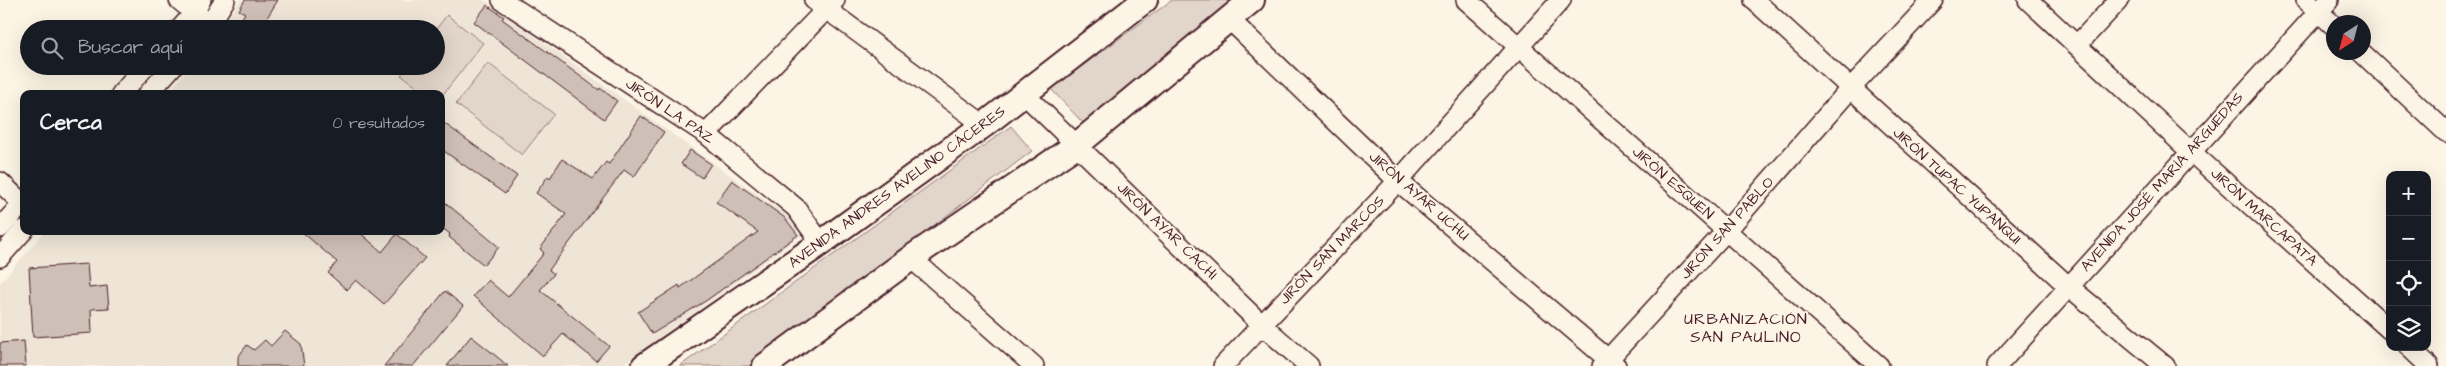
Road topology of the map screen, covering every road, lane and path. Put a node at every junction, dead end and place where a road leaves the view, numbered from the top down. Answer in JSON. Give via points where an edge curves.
{"nodes":[{"id":1,"x":179,"y":0,"type":"edge"},
{"id":2,"x":226,"y":0,"type":"edge"},
{"id":3,"x":502,"y":0,"type":"edge"},
{"id":4,"x":1145,"y":0,"type":"edge"},
{"id":5,"x":1252,"y":0,"type":"edge"},
{"id":6,"x":1466,"y":0,"type":"edge"},
{"id":7,"x":1561,"y":0,"type":"edge"},
{"id":8,"x":1754,"y":0,"type":"edge"},
{"id":9,"x":1933,"y":0,"type":"edge"},
{"id":10,"x":2028,"y":0,"type":"edge"},
{"id":11,"x":2119,"y":0,"type":"edge"},
{"id":12,"x":825,"y":3,"type":"edge"},
{"id":13,"x":2318,"y":4,"type":"edge"},
{"id":14,"x":198,"y":7,"type":"edge"},
{"id":15,"x":2326,"y":15,"type":"edge"},
{"id":16,"x":1229,"y":19,"type":"junction"},
{"id":17,"x":187,"y":20,"type":"edge"},
{"id":18,"x":205,"y":20,"type":"edge"},
{"id":19,"x":213,"y":20,"type":"edge"},
{"id":20,"x":2077,"y":45,"type":"junction"},
{"id":21,"x":1519,"y":48,"type":"junction"},
{"id":22,"x":2370,"y":60,"type":"edge"},
{"id":23,"x":138,"y":75,"type":"edge"},
{"id":24,"x":165,"y":75,"type":"edge"},
{"id":25,"x":1850,"y":89,"type":"junction"},
{"id":26,"x":125,"y":90,"type":"edge"},
{"id":27,"x":152,"y":90,"type":"edge"},
{"id":28,"x":1025,"y":95,"type":"junction"},
{"id":29,"x":984,"y":125,"type":"junction"},
{"id":30,"x":2446,"y":132,"type":"edge"},
{"id":31,"x":706,"y":134,"type":"junction"},
{"id":32,"x":1078,"y":144,"type":"junction"},
{"id":33,"x":2190,"y":151,"type":"junction"},
{"id":34,"x":1398,"y":180,"type":"junction"},
{"id":35,"x":0,"y":182,"type":"edge"},
{"id":36,"x":20,"y":200,"type":"edge"},
{"id":37,"x":20,"y":206,"type":"edge"},
{"id":38,"x":0,"y":228,"type":"edge"},
{"id":39,"x":1727,"y":230,"type":"junction"},
{"id":40,"x":20,"y":234,"type":"edge"},
{"id":41,"x":821,"y":242,"type":"junction"},
{"id":42,"x":0,"y":256,"type":"edge"},
{"id":43,"x":911,"y":258,"type":"junction"},
{"id":44,"x":2068,"y":286,"type":"junction"},
{"id":45,"x":1262,"y":324,"type":"junction"},
{"id":46,"x":2386,"y":326,"type":"edge"},
{"id":47,"x":2412,"y":351,"type":"edge"},
{"id":48,"x":1609,"y":364,"type":"edge"},
{"id":49,"x":644,"y":366,"type":"edge"},
{"id":50,"x":765,"y":366,"type":"edge"},
{"id":51,"x":1034,"y":366,"type":"edge"},
{"id":52,"x":1223,"y":366,"type":"edge"},
{"id":53,"x":1309,"y":366,"type":"edge"},
{"id":54,"x":1879,"y":366,"type":"edge"},
{"id":55,"x":1997,"y":366,"type":"edge"},
{"id":56,"x":2165,"y":366,"type":"edge"},
{"id":57,"x":2429,"y":366,"type":"edge"}],
"edges":[{"from":1,"to":14,"type":"street"},
{"from":2,"to":19,"type":"street"},
{"from":3,"to":31,"type":"street","name":"JIRÓN LA PAZ"},
{"from":4,"to":28,"type":"main road","name":"AVENIDA ANDRES AVELINO CÁCERES"},
{"from":5,"to":16,"type":"main road"},
{"from":6,"to":21,"type":"street","name":"JIRÓN ESQUEN"},
{"from":7,"to":21,"type":"street","name":"JIRÓN SAN MARCOS"},
{"from":8,"to":25,"type":"street","name":"JIRÓN TUPAC YUPANQUI"},
{"from":9,"to":25,"type":"street","name":"JIRÓN SAN PABLO"},
{"from":10,"to":20,"type":"street","name":"JIRÓN MARCAPATA"},
{"from":11,"to":20,"type":"street"},
{"from":12,"to":29,"type":"street"},
{"from":12,"to":31,"type":"street"},
{"from":13,"to":15,"type":"street"},
{"from":13,"to":33,"type":"street","name":"AVENIDA JOSÉ MARÍA ARGUEDAS"},
{"from":14,"to":17,"type":"street"},
{"from":14,"to":18,"type":"street"},
{"from":16,"to":32,"type":"main road"},
{"from":16,"to":34,"type":"street","name":"JIRÓN AYAR UCHU"},
{"from":20,"to":33,"type":"street","name":"JIRÓN MARCAPATA"},
{"from":21,"to":34,"type":"street","name":"JIRÓN SAN MARCOS"},
{"from":21,"to":39,"type":"street","name":"JIRÓN ESQUEN"},
{"from":22,"to":30,"type":"street"},
{"from":23,"to":26,"type":"street"},
{"from":24,"to":27,"type":"street"},
{"from":25,"to":39,"type":"street","name":"JIRÓN SAN PABLO"},
{"from":25,"to":44,"type":"street","name":"JIRÓN TUPAC YUPANQUI"},
{"from":28,"to":29,"type":"main road","name":"AVENIDA ANDRES AVELINO CÁCERES"},
{"from":28,"to":32,"type":"street","name":"JIRÓN AYAR CACHI"},
{"from":29,"to":41,"type":"main road","name":"AVENIDA ANDRES AVELINO CÁCERES"},
{"from":31,"to":41,"type":"street","name":"JIRÓN LA PAZ","via":[[796,208]]},
{"from":32,"to":43,"type":"main road"},
{"from":32,"to":45,"type":"street","name":"JIRÓN AYAR CACHI"},
{"from":33,"to":44,"type":"street","name":"AVENIDA JOSÉ MARÍA ARGUEDAS"},
{"from":33,"to":46,"type":"street","name":"JIRÓN MARCAPATA"},
{"from":34,"to":45,"type":"street","name":"JIRÓN SAN MARCOS"},
{"from":34,"to":48,"type":"street","name":"JIRÓN AYAR UCHU"},
{"from":35,"to":36,"type":"street"},
{"from":37,"to":38,"type":"street"},
{"from":39,"to":48,"type":"street","name":"JIRÓN SAN PABLO"},
{"from":39,"to":54,"type":"street","name":"JIRÓN ESQUEN"},
{"from":40,"to":42,"type":"street"},
{"from":41,"to":49,"type":"main road","name":"AVENIDA ANDRES AVELINO CÁCERES"},
{"from":43,"to":50,"type":"main road"},
{"from":43,"to":51,"type":"street"},
{"from":44,"to":55,"type":"street","name":"AVENIDA JOSÉ MARÍA ARGUEDAS"},
{"from":44,"to":56,"type":"street","name":"JIRÓN TUPAC YUPANQUI"},
{"from":45,"to":52,"type":"street","name":"JIRÓN SAN MARCOS"},
{"from":45,"to":53,"type":"street","name":"JIRÓN AYAR CACHI"},
{"from":47,"to":57,"type":"street"}]}
